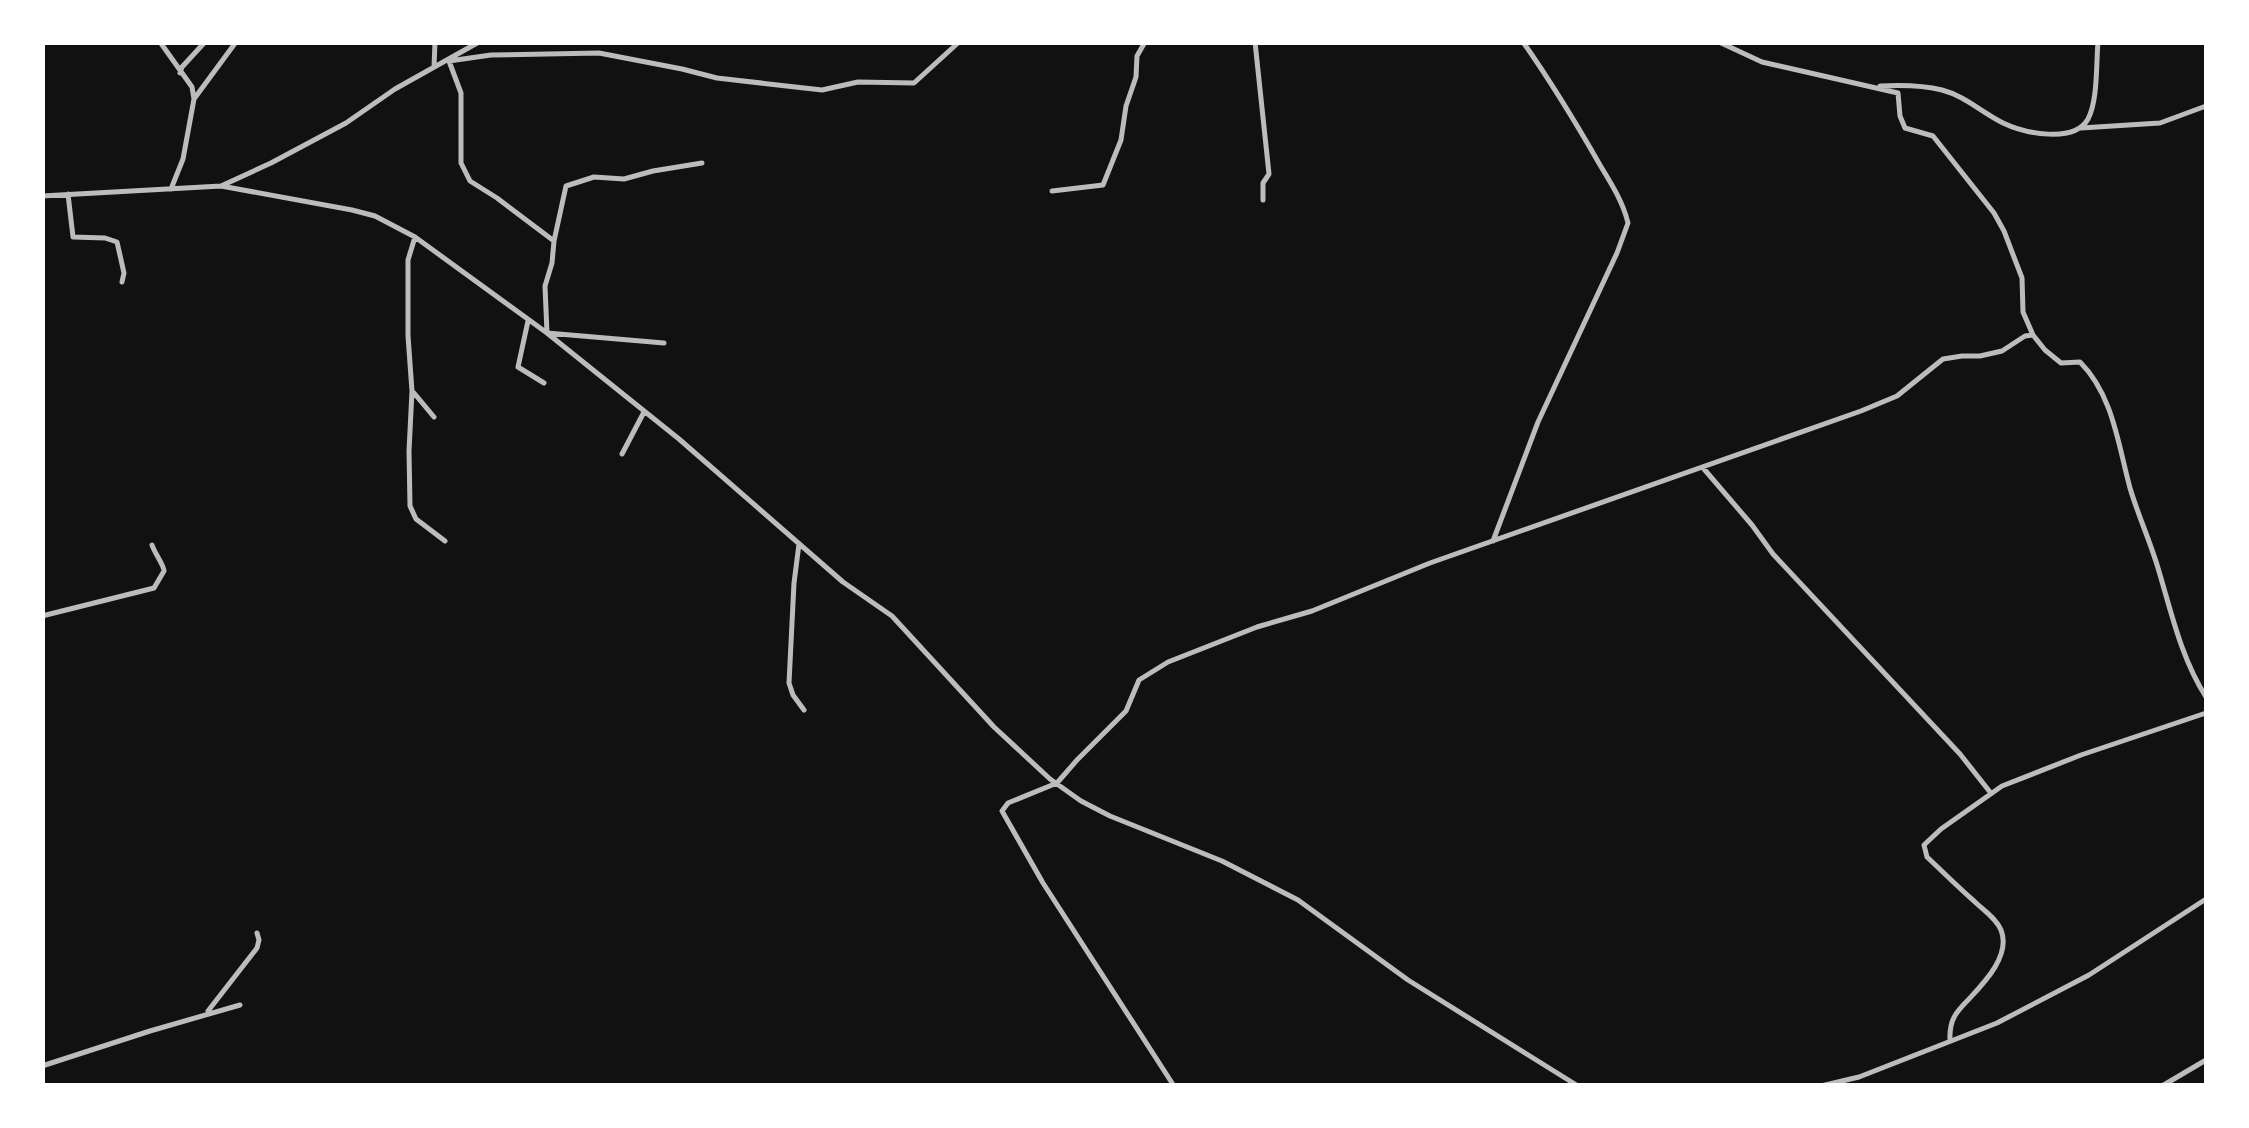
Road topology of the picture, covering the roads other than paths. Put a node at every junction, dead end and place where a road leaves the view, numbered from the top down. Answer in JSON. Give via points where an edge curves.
{"nodes":[{"id":1,"x":160,"y":42,"type":"edge"},
{"id":2,"x":204,"y":42,"type":"edge"},
{"id":3,"x":236,"y":42,"type":"edge"},
{"id":4,"x":436,"y":42,"type":"edge"},
{"id":5,"x":479,"y":42,"type":"edge"},
{"id":6,"x":960,"y":42,"type":"edge"},
{"id":7,"x":1146,"y":42,"type":"edge"},
{"id":8,"x":1255,"y":42,"type":"edge"},
{"id":9,"x":1523,"y":42,"type":"edge"},
{"id":10,"x":1719,"y":42,"type":"edge"},
{"id":11,"x":2098,"y":42,"type":"edge"},
{"id":12,"x":449,"y":61,"type":"junction"},
{"id":13,"x":434,"y":67,"type":"junction"},
{"id":14,"x":180,"y":73,"type":"junction"},
{"id":15,"x":1872,"y":87,"type":"junction"},
{"id":16,"x":194,"y":99,"type":"junction"},
{"id":17,"x":2206,"y":106,"type":"edge"},
{"id":18,"x":2081,"y":128,"type":"junction"},
{"id":19,"x":702,"y":163,"type":"dead end"},
{"id":20,"x":221,"y":186,"type":"junction"},
{"id":21,"x":171,"y":189,"type":"junction"},
{"id":22,"x":1052,"y":191,"type":"dead end"},
{"id":23,"x":68,"y":194,"type":"junction"},
{"id":24,"x":43,"y":197,"type":"edge"},
{"id":25,"x":1263,"y":200,"type":"dead end"},
{"id":26,"x":415,"y":237,"type":"junction"},
{"id":27,"x":554,"y":241,"type":"junction"},
{"id":28,"x":122,"y":282,"type":"dead end"},
{"id":29,"x":528,"y":321,"type":"junction"},
{"id":30,"x":548,"y":334,"type":"junction"},
{"id":31,"x":2033,"y":335,"type":"junction"},
{"id":32,"x":664,"y":343,"type":"dead end"},
{"id":33,"x":544,"y":383,"type":"dead end"},
{"id":34,"x":412,"y":391,"type":"junction"},
{"id":35,"x":644,"y":412,"type":"junction"},
{"id":36,"x":434,"y":417,"type":"dead end"},
{"id":37,"x":622,"y":454,"type":"dead end"},
{"id":38,"x":1703,"y":468,"type":"junction"},
{"id":39,"x":445,"y":540,"type":"dead end"},
{"id":40,"x":1492,"y":541,"type":"junction"},
{"id":41,"x":799,"y":544,"type":"junction"},
{"id":42,"x":152,"y":545,"type":"dead end"},
{"id":43,"x":42,"y":616,"type":"edge"},
{"id":44,"x":2206,"y":697,"type":"edge"},
{"id":45,"x":804,"y":710,"type":"dead end"},
{"id":46,"x":2206,"y":713,"type":"edge"},
{"id":47,"x":1057,"y":783,"type":"junction"},
{"id":48,"x":1990,"y":792,"type":"junction"},
{"id":49,"x":2206,"y":898,"type":"edge"},
{"id":50,"x":257,"y":933,"type":"dead end"},
{"id":51,"x":240,"y":1005,"type":"dead end"},
{"id":52,"x":206,"y":1014,"type":"junction"},
{"id":53,"x":1950,"y":1040,"type":"junction"},
{"id":54,"x":2206,"y":1060,"type":"edge"},
{"id":55,"x":42,"y":1066,"type":"edge"},
{"id":56,"x":1174,"y":1086,"type":"edge"},
{"id":57,"x":1578,"y":1086,"type":"edge"},
{"id":58,"x":1821,"y":1086,"type":"edge"},
{"id":59,"x":2162,"y":1086,"type":"edge"}],
"edges":[{"from":1,"to":14,"type":"street"},
{"from":2,"to":14,"type":"street"},
{"from":3,"to":16,"type":"street"},
{"from":4,"to":13,"type":"street"},
{"from":5,"to":12,"type":"street"},
{"from":6,"to":12,"type":"street","via":[[914,83],[858,82],[822,90],[718,78],[599,53]]},
{"from":7,"to":22,"type":"street","via":[[1103,185]]},
{"from":8,"to":25,"type":"street","via":[[1269,174]]},
{"from":9,"to":40,"type":"street","via":[[1584,136],[1628,222]]},
{"from":10,"to":15,"type":"street","via":[[1762,62]]},
{"from":11,"to":18,"type":"street","via":[[2093,106]]},
{"from":12,"to":13,"type":"street"},
{"from":12,"to":27,"type":"street","via":[[461,93],[460,163],[470,181]]},
{"from":13,"to":20,"type":"street","via":[[346,123]]},
{"from":14,"to":16,"type":"street"},
{"from":15,"to":18,"type":"street","via":[[1941,90],[2004,124],[2045,134]]},
{"from":15,"to":31,"type":"street","via":[[1898,93],[1906,128],[1934,136],[1994,213],[2022,278],[2023,312]]},
{"from":16,"to":21,"type":"street"},
{"from":17,"to":18,"type":"street","via":[[2160,122]]},
{"from":19,"to":27,"type":"street","via":[[566,186]]},
{"from":20,"to":21,"type":"street"},
{"from":20,"to":26,"type":"street","via":[[364,213]]},
{"from":21,"to":23,"type":"street"},
{"from":23,"to":24,"type":"street"},
{"from":23,"to":28,"type":"street","via":[[73,237],[114,239]]},
{"from":26,"to":29,"type":"street"},
{"from":26,"to":34,"type":"street","via":[[408,260]]},
{"from":27,"to":30,"type":"street","via":[[545,286]]},
{"from":29,"to":30,"type":"street"},
{"from":29,"to":33,"type":"street","via":[[518,366]]},
{"from":30,"to":32,"type":"street"},
{"from":30,"to":35,"type":"street"},
{"from":31,"to":38,"type":"street","via":[[2002,350],[1943,360],[1897,396]]},
{"from":31,"to":44,"type":"street","via":[[2061,363],[2080,362],[2102,390],[2172,620]]},
{"from":34,"to":36,"type":"street"},
{"from":34,"to":39,"type":"street","via":[[410,506],[416,519]]},
{"from":35,"to":37,"type":"street"},
{"from":35,"to":41,"type":"street"},
{"from":38,"to":40,"type":"street"},
{"from":38,"to":48,"type":"street"},
{"from":40,"to":47,"type":"street","via":[[1149,672],[1138,680],[1126,711]]},
{"from":41,"to":45,"type":"street","via":[[789,683]]},
{"from":41,"to":47,"type":"street","via":[[892,616],[994,727]]},
{"from":42,"to":43,"type":"street","via":[[164,571],[154,588]]},
{"from":46,"to":48,"type":"street"},
{"from":47,"to":56,"type":"street","via":[[1008,803],[1004,819]]},
{"from":47,"to":57,"type":"street","via":[[1110,816],[1298,900],[1408,980]]},
{"from":48,"to":53,"type":"street","via":[[1924,845],[2002,933],[1996,966],[1953,1017]]},
{"from":49,"to":53,"type":"street","via":[[2065,988]]},
{"from":50,"to":52,"type":"street","via":[[257,948]]},
{"from":51,"to":52,"type":"street"},
{"from":52,"to":55,"type":"street"},
{"from":53,"to":58,"type":"street"},
{"from":54,"to":59,"type":"street"}]}
